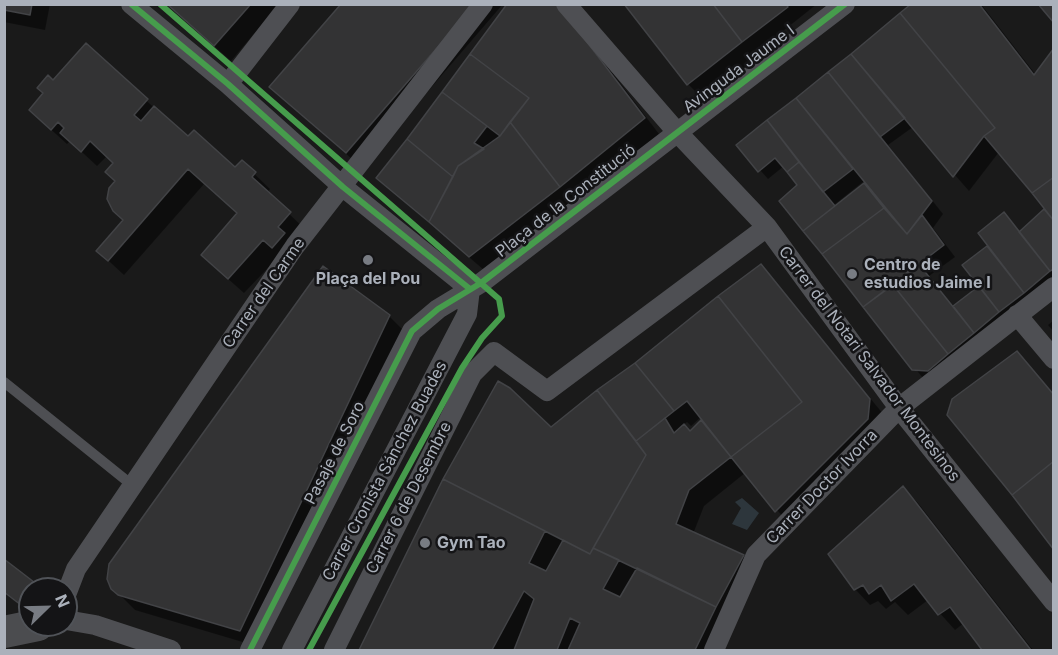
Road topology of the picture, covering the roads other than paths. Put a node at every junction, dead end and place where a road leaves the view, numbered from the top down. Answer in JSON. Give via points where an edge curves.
{"nodes":[{"id":1,"x":131,"y":4,"type":"edge"},
{"id":2,"x":290,"y":4,"type":"edge"},
{"id":3,"x":483,"y":4,"type":"edge"},
{"id":4,"x":566,"y":4,"type":"edge"},
{"id":5,"x":845,"y":4,"type":"edge"},
{"id":6,"x":228,"y":84,"type":"junction"},
{"id":7,"x":678,"y":132,"type":"junction"},
{"id":8,"x":343,"y":187,"type":"junction"},
{"id":9,"x":767,"y":227,"type":"junction"},
{"id":10,"x":1053,"y":287,"type":"edge"},
{"id":11,"x":470,"y":290,"type":"junction"},
{"id":12,"x":1017,"y":315,"type":"junction"},
{"id":13,"x":1053,"y":359,"type":"edge"},
{"id":14,"x":4,"y":382,"type":"edge"},
{"id":15,"x":898,"y":408,"type":"junction"},
{"id":16,"x":132,"y":485,"type":"junction"},
{"id":17,"x":73,"y":577,"type":"edge"},
{"id":18,"x":1053,"y":602,"type":"edge"},
{"id":19,"x":78,"y":622,"type":"edge"},
{"id":20,"x":294,"y":645,"type":"edge"},
{"id":21,"x":171,"y":651,"type":"edge"},
{"id":22,"x":250,"y":651,"type":"edge"},
{"id":23,"x":334,"y":651,"type":"edge"},
{"id":24,"x":714,"y":651,"type":"edge"}],
"edges":[{"from":1,"to":6,"type":"street"},
{"from":2,"to":6,"type":"street"},
{"from":3,"to":8,"type":"street","name":"Carrer del Carme"},
{"from":4,"to":7,"type":"street","name":"Carrer del Notari Salvador Montesinos"},
{"from":5,"to":7,"type":"street","name":"Avinguda Jaume I"},
{"from":6,"to":8,"type":"street"},
{"from":7,"to":9,"type":"street","name":"Carrer del Notari Salvador Montesinos"},
{"from":7,"to":11,"type":"street","name":"Plaça de la Constitució"},
{"from":8,"to":11,"type":"street"},
{"from":8,"to":16,"type":"street","name":"Carrer del Carme","via":[[295,246]]},
{"from":9,"to":15,"type":"street","name":"Carrer del Notari Salvador Montesinos"},
{"from":9,"to":23,"type":"street","name":"Carrer 6 de Desembre","via":[[547,391],[494,352],[472,374]]},
{"from":10,"to":12,"type":"street","name":"Carrer Doctor Ivorra"},
{"from":11,"to":20,"type":"street","name":"Carrer Cronista Sánchez Buades","via":[[466,314]]},
{"from":11,"to":22,"type":"street","name":"Pasaje de Soro","via":[[412,331]]},
{"from":12,"to":13,"type":"street"},
{"from":12,"to":15,"type":"street","name":"Carrer Doctor Ivorra"},
{"from":14,"to":16,"type":"lane"},
{"from":15,"to":18,"type":"street","name":"Carrer del Notari Salvador Montesinos"},
{"from":15,"to":24,"type":"street","name":"Carrer Doctor Ivorra","via":[[756,555]]},
{"from":16,"to":17,"type":"street","name":"Carrer del Carme"},
{"from":19,"to":21,"type":"street"}]}
